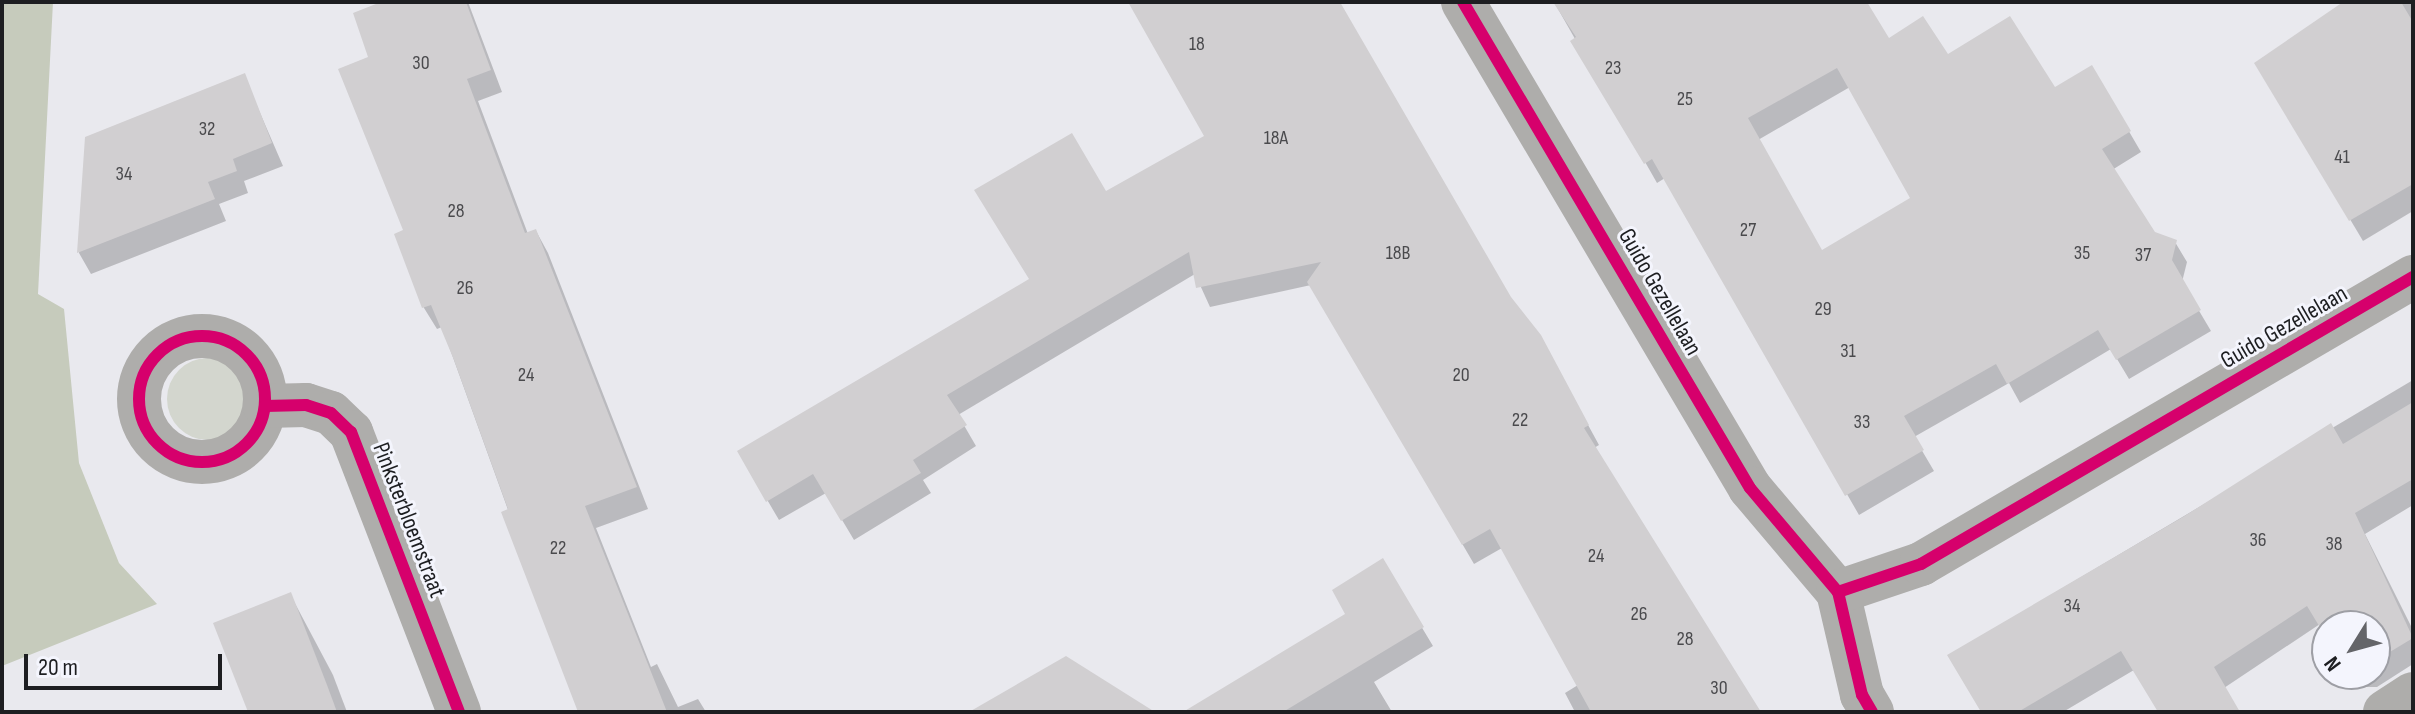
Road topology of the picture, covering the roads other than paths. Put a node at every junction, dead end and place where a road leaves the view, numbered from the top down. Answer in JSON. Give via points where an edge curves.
{"nodes":[{"id":1,"x":1463,"y":2,"type":"edge"},
{"id":2,"x":2413,"y":277,"type":"edge"},
{"id":3,"x":265,"y":406,"type":"dead end"},
{"id":4,"x":1838,"y":592,"type":"junction"},
{"id":5,"x":2413,"y":694,"type":"edge"},
{"id":6,"x":459,"y":712,"type":"edge"},
{"id":7,"x":1872,"y":712,"type":"edge"},
{"id":8,"x":2385,"y":712,"type":"edge"}],
"edges":[{"from":1,"to":4,"type":"street","name":"Guido Gezellelaan","via":[[1750,488]]},
{"from":2,"to":4,"type":"street","name":"Guido Gezellelaan","via":[[1921,564]]},
{"from":3,"to":6,"type":"street","name":"Pinksterbloemstraat","via":[[306,405],[331,413],[351,432]]},
{"from":4,"to":7,"type":"street","name":"Guido Gezellelaan","via":[[1862,695]]},
{"from":5,"to":8,"type":"street"}]}
